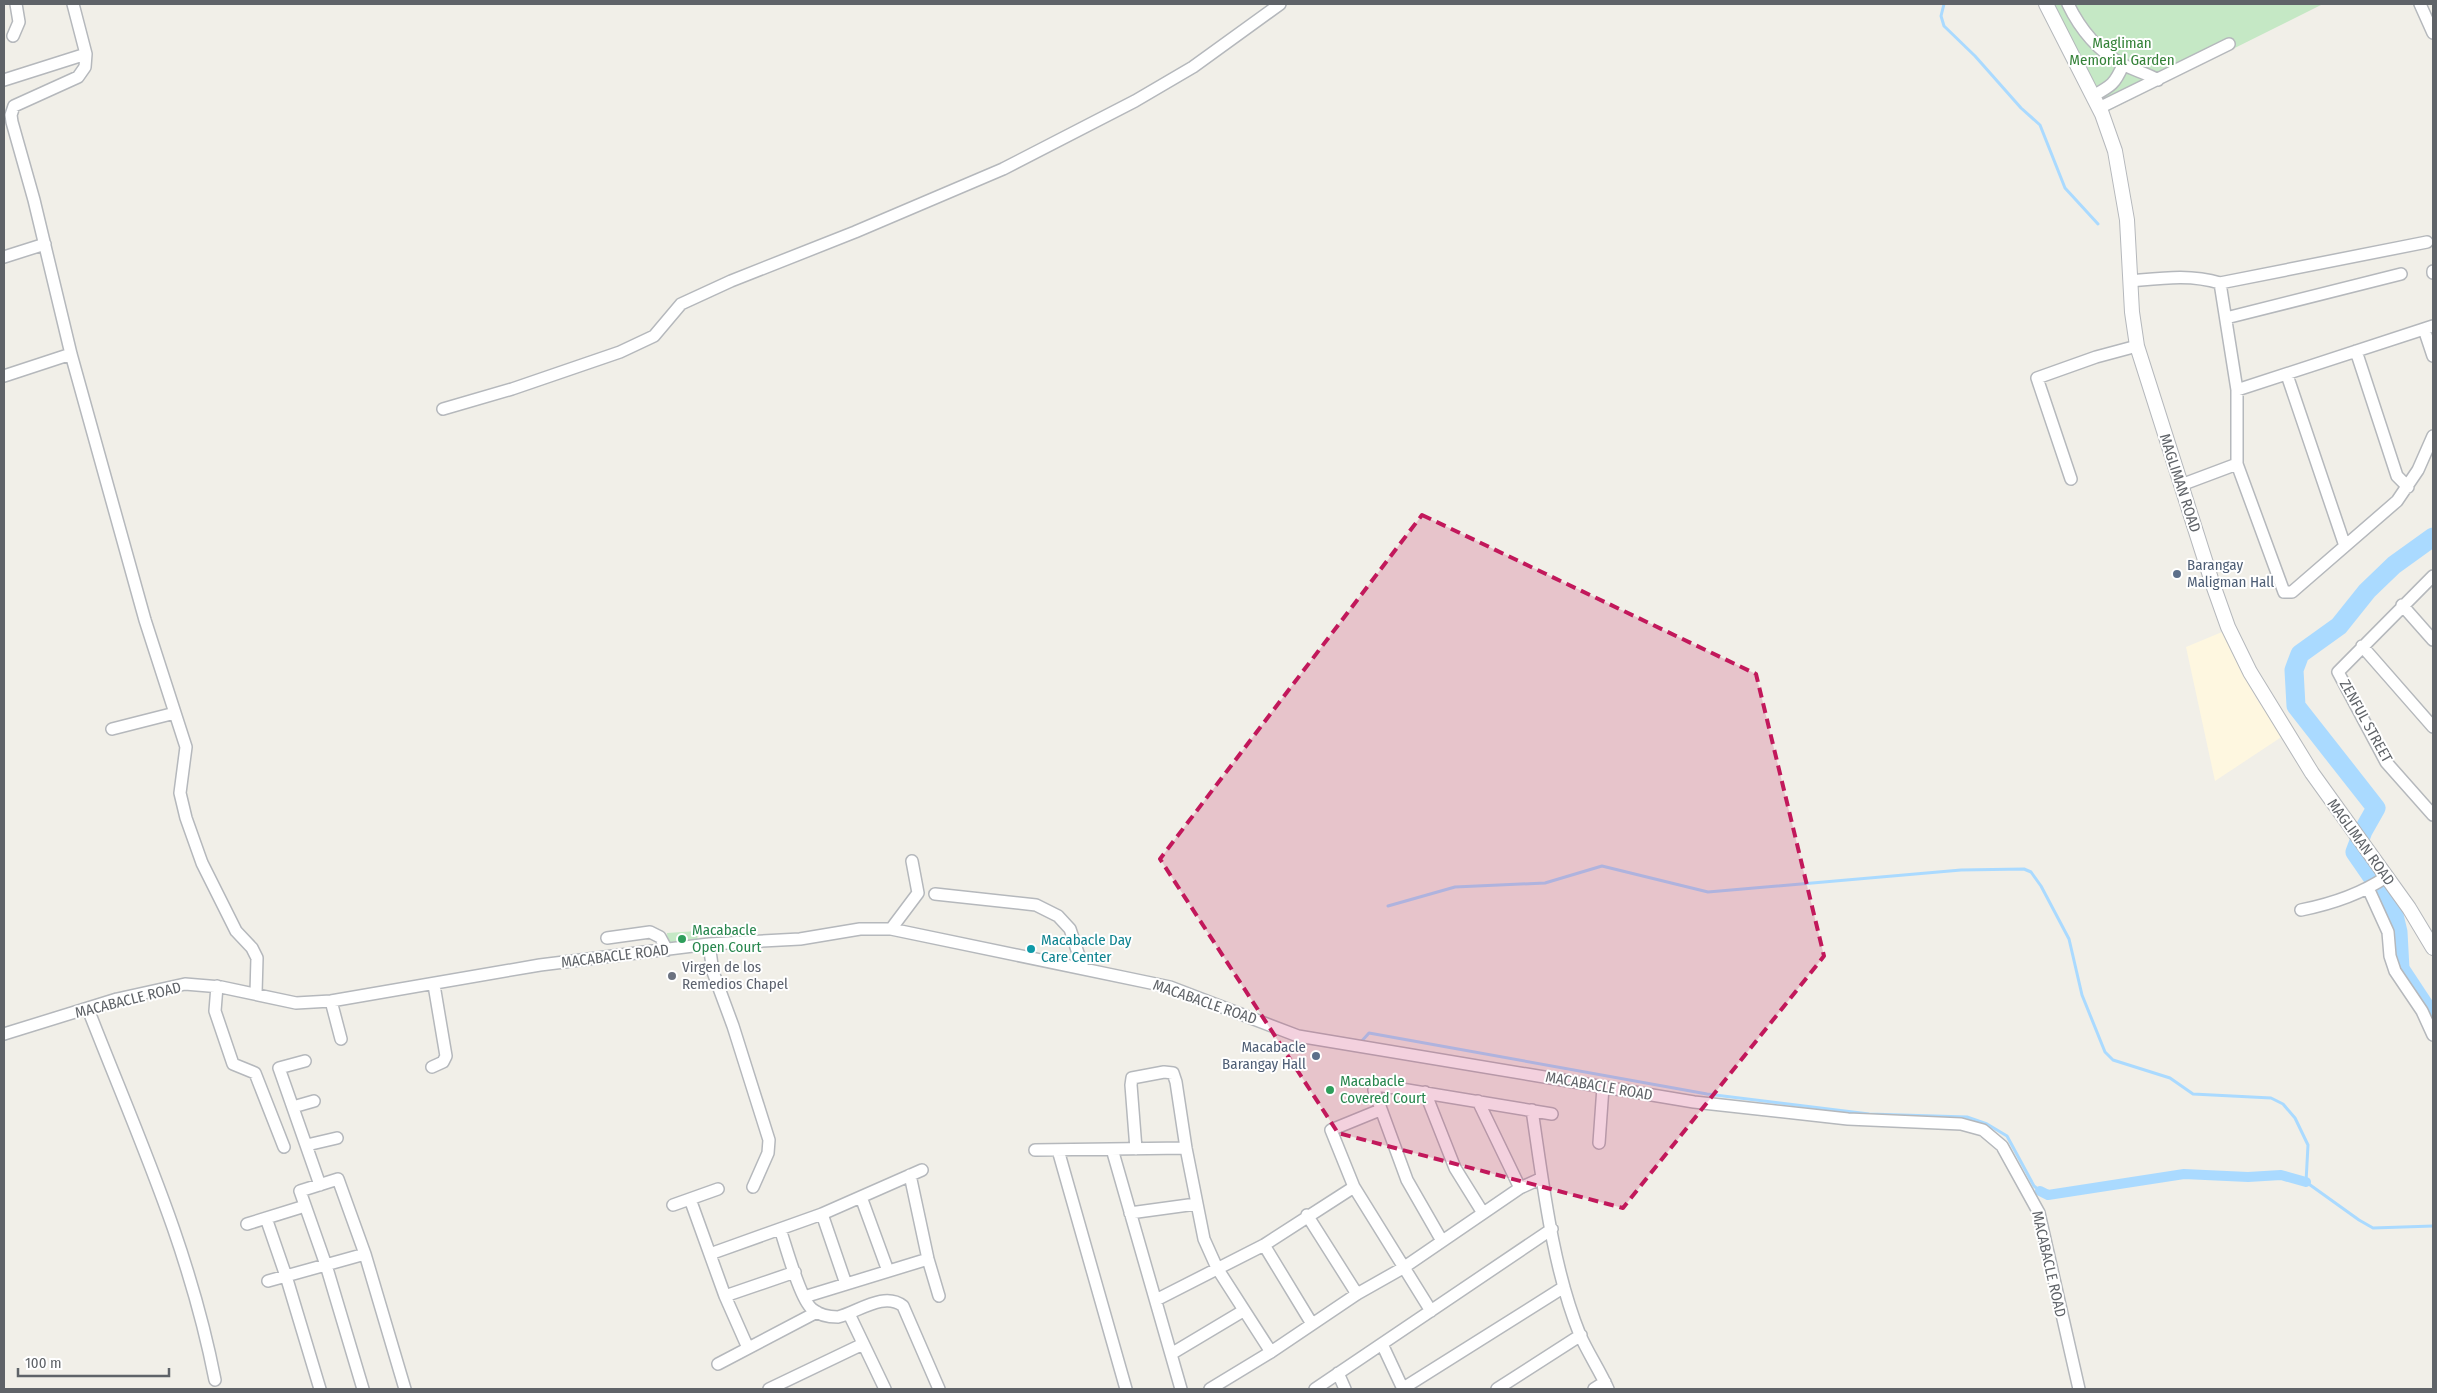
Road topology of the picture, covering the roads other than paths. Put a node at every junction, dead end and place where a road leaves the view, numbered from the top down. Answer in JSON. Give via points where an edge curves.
{"nodes":[{"id":1,"x":16,"y":4,"type":"edge"},
{"id":2,"x":73,"y":4,"type":"edge"},
{"id":3,"x":1280,"y":4,"type":"edge"},
{"id":4,"x":2046,"y":4,"type":"edge"},
{"id":5,"x":2068,"y":4,"type":"edge"},
{"id":6,"x":2420,"y":4,"type":"edge"},
{"id":7,"x":2433,"y":33,"type":"edge"},
{"id":8,"x":12,"y":36,"type":"dead end"},
{"id":9,"x":2229,"y":44,"type":"dead end"},
{"id":10,"x":86,"y":54,"type":"junction"},
{"id":11,"x":2123,"y":65,"type":"junction"},
{"id":12,"x":4,"y":80,"type":"edge"},
{"id":13,"x":2158,"y":80,"type":"junction"},
{"id":14,"x":2096,"y":102,"type":"junction"},
{"id":15,"x":2427,"y":242,"type":"dead end"},
{"id":16,"x":45,"y":244,"type":"junction"},
{"id":17,"x":4,"y":257,"type":"edge"},
{"id":18,"x":2401,"y":274,"type":"dead end"},
{"id":19,"x":2131,"y":281,"type":"junction"},
{"id":20,"x":2220,"y":283,"type":"junction"},
{"id":21,"x":2226,"y":318,"type":"junction"},
{"id":22,"x":2429,"y":327,"type":"edge"},
{"id":23,"x":2137,"y":346,"type":"junction"},
{"id":24,"x":2356,"y":350,"type":"junction"},
{"id":25,"x":71,"y":354,"type":"junction"},
{"id":26,"x":2433,"y":356,"type":"edge"},
{"id":27,"x":2287,"y":374,"type":"junction"},
{"id":28,"x":4,"y":376,"type":"edge"},
{"id":29,"x":2237,"y":390,"type":"junction"},
{"id":30,"x":443,"y":409,"type":"dead end"},
{"id":31,"x":2433,"y":436,"type":"edge"},
{"id":32,"x":2237,"y":464,"type":"junction"},
{"id":33,"x":2071,"y":479,"type":"dead end"},
{"id":34,"x":2181,"y":485,"type":"junction"},
{"id":35,"x":2408,"y":487,"type":"junction"},
{"id":36,"x":2345,"y":546,"type":"junction"},
{"id":37,"x":2433,"y":576,"type":"edge"},
{"id":38,"x":2402,"y":605,"type":"junction"},
{"id":39,"x":2433,"y":640,"type":"edge"},
{"id":40,"x":2362,"y":646,"type":"junction"},
{"id":41,"x":174,"y":712,"type":"junction"},
{"id":42,"x":2433,"y":727,"type":"edge"},
{"id":43,"x":112,"y":729,"type":"dead end"},
{"id":44,"x":2433,"y":815,"type":"edge"},
{"id":45,"x":912,"y":861,"type":"dead end"},
{"id":46,"x":2376,"y":883,"type":"junction"},
{"id":47,"x":935,"y":894,"type":"dead end"},
{"id":48,"x":2301,"y":910,"type":"dead end"},
{"id":49,"x":891,"y":929,"type":"junction"},
{"id":50,"x":607,"y":938,"type":"dead end"},
{"id":51,"x":709,"y":944,"type":"junction"},
{"id":52,"x":2433,"y":948,"type":"edge"},
{"id":53,"x":667,"y":950,"type":"junction"},
{"id":54,"x":1083,"y":968,"type":"junction"},
{"id":55,"x":434,"y":985,"type":"junction"},
{"id":56,"x":217,"y":986,"type":"junction"},
{"id":57,"x":256,"y":993,"type":"junction"},
{"id":58,"x":331,"y":1001,"type":"junction"},
{"id":59,"x":88,"y":1009,"type":"junction"},
{"id":60,"x":4,"y":1034,"type":"edge"},
{"id":61,"x":2433,"y":1035,"type":"edge"},
{"id":62,"x":341,"y":1039,"type":"dead end"},
{"id":63,"x":305,"y":1061,"type":"dead end"},
{"id":64,"x":432,"y":1067,"type":"dead end"},
{"id":65,"x":1603,"y":1087,"type":"junction"},
{"id":66,"x":1425,"y":1092,"type":"junction"},
{"id":67,"x":314,"y":1101,"type":"dead end"},
{"id":68,"x":1478,"y":1101,"type":"junction"},
{"id":69,"x":293,"y":1107,"type":"junction"},
{"id":70,"x":1380,"y":1110,"type":"junction"},
{"id":71,"x":1532,"y":1110,"type":"junction"},
{"id":72,"x":1552,"y":1114,"type":"dead end"},
{"id":73,"x":337,"y":1138,"type":"dead end"},
{"id":74,"x":1599,"y":1142,"type":"dead end"},
{"id":75,"x":307,"y":1145,"type":"junction"},
{"id":76,"x":284,"y":1147,"type":"dead end"},
{"id":77,"x":1186,"y":1148,"type":"junction"},
{"id":78,"x":1112,"y":1149,"type":"junction"},
{"id":79,"x":1136,"y":1149,"type":"junction"},
{"id":80,"x":1035,"y":1150,"type":"dead end"},
{"id":81,"x":1058,"y":1150,"type":"junction"},
{"id":82,"x":922,"y":1170,"type":"dead end"},
{"id":83,"x":910,"y":1175,"type":"junction"},
{"id":84,"x":1542,"y":1178,"type":"junction"},
{"id":85,"x":320,"y":1184,"type":"junction"},
{"id":86,"x":753,"y":1187,"type":"dead end"},
{"id":87,"x":1354,"y":1187,"type":"junction"},
{"id":88,"x":1520,"y":1188,"type":"junction"},
{"id":89,"x":718,"y":1189,"type":"dead end"},
{"id":90,"x":861,"y":1197,"type":"junction"},
{"id":91,"x":690,"y":1199,"type":"junction"},
{"id":92,"x":1196,"y":1204,"type":"junction"},
{"id":93,"x":673,"y":1205,"type":"dead end"},
{"id":94,"x":306,"y":1206,"type":"junction"},
{"id":95,"x":1130,"y":1213,"type":"junction"},
{"id":96,"x":1484,"y":1213,"type":"junction"},
{"id":97,"x":822,"y":1214,"type":"junction"},
{"id":98,"x":1307,"y":1215,"type":"junction"},
{"id":99,"x":266,"y":1218,"type":"junction"},
{"id":100,"x":247,"y":1224,"type":"dead end"},
{"id":101,"x":780,"y":1229,"type":"junction"},
{"id":102,"x":1552,"y":1229,"type":"junction"},
{"id":103,"x":1442,"y":1241,"type":"junction"},
{"id":104,"x":1264,"y":1245,"type":"junction"},
{"id":105,"x":365,"y":1254,"type":"junction"},
{"id":106,"x":710,"y":1254,"type":"junction"},
{"id":107,"x":928,"y":1259,"type":"junction"},
{"id":108,"x":326,"y":1265,"type":"junction"},
{"id":109,"x":1217,"y":1268,"type":"junction"},
{"id":110,"x":1403,"y":1268,"type":"junction"},
{"id":111,"x":888,"y":1271,"type":"junction"},
{"id":112,"x":795,"y":1272,"type":"junction"},
{"id":113,"x":286,"y":1276,"type":"junction"},
{"id":114,"x":268,"y":1281,"type":"dead end"},
{"id":115,"x":846,"y":1284,"type":"junction"},
{"id":116,"x":1564,"y":1287,"type":"junction"},
{"id":117,"x":1357,"y":1294,"type":"junction"},
{"id":118,"x":725,"y":1296,"type":"junction"},
{"id":119,"x":939,"y":1296,"type":"dead end"},
{"id":120,"x":804,"y":1297,"type":"junction"},
{"id":121,"x":1156,"y":1300,"type":"junction"},
{"id":122,"x":1243,"y":1311,"type":"junction"},
{"id":123,"x":1431,"y":1311,"type":"junction"},
{"id":124,"x":817,"y":1312,"type":"junction"},
{"id":125,"x":851,"y":1318,"type":"dead end"},
{"id":126,"x":1312,"y":1324,"type":"junction"},
{"id":127,"x":1581,"y":1335,"type":"junction"},
{"id":128,"x":863,"y":1344,"type":"junction"},
{"id":129,"x":1382,"y":1344,"type":"junction"},
{"id":130,"x":748,"y":1348,"type":"junction"},
{"id":131,"x":1271,"y":1352,"type":"junction"},
{"id":132,"x":1171,"y":1354,"type":"junction"},
{"id":133,"x":718,"y":1364,"type":"dead end"},
{"id":134,"x":1338,"y":1373,"type":"junction"},
{"id":135,"x":214,"y":1380,"type":"dead end"},
{"id":136,"x":1607,"y":1386,"type":"edge"},
{"id":137,"x":320,"y":1389,"type":"edge"},
{"id":138,"x":363,"y":1389,"type":"edge"},
{"id":139,"x":405,"y":1389,"type":"edge"},
{"id":140,"x":769,"y":1389,"type":"edge"},
{"id":141,"x":885,"y":1389,"type":"edge"},
{"id":142,"x":939,"y":1389,"type":"edge"},
{"id":143,"x":1126,"y":1389,"type":"edge"},
{"id":144,"x":1181,"y":1389,"type":"edge"},
{"id":145,"x":1210,"y":1389,"type":"edge"},
{"id":146,"x":1314,"y":1389,"type":"edge"},
{"id":147,"x":1345,"y":1389,"type":"edge"},
{"id":148,"x":1403,"y":1389,"type":"edge"},
{"id":149,"x":1496,"y":1389,"type":"edge"},
{"id":150,"x":1594,"y":1389,"type":"edge"},
{"id":151,"x":2079,"y":1389,"type":"edge"}],
"edges":[{"from":1,"to":8,"type":"street","via":[[19,22]]},
{"from":2,"to":10,"type":"street"},
{"from":3,"to":30,"type":"street","via":[[1193,67],[1135,101],[1003,169],[681,304],[654,336],[620,352]]},
{"from":4,"to":14,"type":"street","name":"MAGLIMAN ROAD"},
{"from":5,"to":11,"type":"street","via":[[2089,39]]},
{"from":6,"to":7,"type":"street"},
{"from":9,"to":13,"type":"street"},
{"from":10,"to":12,"type":"street"},
{"from":10,"to":16,"type":"street","via":[[85,67],[78,78],[20,102],[11,110]]},
{"from":11,"to":13,"type":"street"},
{"from":11,"to":14,"type":"street","via":[[2116,81]]},
{"from":13,"to":14,"type":"street"},
{"from":14,"to":19,"type":"street","name":"MAGLIMAN ROAD","via":[[2111,138],[2123,188]]},
{"from":15,"to":20,"type":"street"},
{"from":16,"to":17,"type":"street"},
{"from":16,"to":25,"type":"street"},
{"from":18,"to":21,"type":"street"},
{"from":19,"to":20,"type":"street","via":[[2184,276]]},
{"from":19,"to":23,"type":"street","name":"MAGLIMAN ROAD"},
{"from":20,"to":21,"type":"street"},
{"from":21,"to":29,"type":"street"},
{"from":22,"to":24,"type":"street"},
{"from":22,"to":26,"type":"street"},
{"from":23,"to":33,"type":"street","via":[[2037,378]]},
{"from":23,"to":34,"type":"street","name":"MAGLIMAN ROAD"},
{"from":24,"to":27,"type":"street"},
{"from":24,"to":35,"type":"street","via":[[2397,476]]},
{"from":25,"to":28,"type":"street"},
{"from":25,"to":41,"type":"street"},
{"from":27,"to":29,"type":"street"},
{"from":27,"to":36,"type":"street"},
{"from":29,"to":32,"type":"street"},
{"from":31,"to":35,"type":"street"},
{"from":32,"to":34,"type":"street"},
{"from":32,"to":36,"type":"street","via":[[2284,592],[2292,592]]},
{"from":34,"to":46,"type":"street","name":"MAGLIMAN ROAD","via":[[2225,619],[2250,672],[2312,773],[2362,842]]},
{"from":35,"to":36,"type":"street","via":[[2397,501]]},
{"from":37,"to":38,"type":"street"},
{"from":38,"to":39,"type":"street"},
{"from":38,"to":40,"type":"street"},
{"from":40,"to":42,"type":"street"},
{"from":40,"to":44,"type":"street","name":"ZENFUL STREET","via":[[2338,672],[2386,762]]},
{"from":41,"to":43,"type":"street"},
{"from":41,"to":57,"type":"street","via":[[186,747],[180,793],[186,818],[202,864],[236,931],[257,958]]},
{"from":45,"to":49,"type":"street","via":[[918,893]]},
{"from":46,"to":48,"type":"street","via":[[2331,903]]},
{"from":46,"to":52,"type":"street","name":"MAGLIMAN ROAD"},
{"from":46,"to":61,"type":"street","via":[[2395,971],[2422,1011]]},
{"from":47,"to":54,"type":"street","via":[[1036,905],[1058,916],[1070,929]]},
{"from":49,"to":51,"type":"street","name":"MACABACLE ROAD","via":[[860,929],[800,939]]},
{"from":49,"to":54,"type":"street","name":"MACABACLE ROAD"},
{"from":50,"to":53,"type":"street","via":[[650,932],[660,937]]},
{"from":51,"to":53,"type":"street","name":"MACABACLE ROAD"},
{"from":51,"to":86,"type":"street","via":[[713,972],[769,1140],[768,1154]]},
{"from":53,"to":55,"type":"street","name":"MACABACLE ROAD","via":[[540,965]]},
{"from":54,"to":65,"type":"street","name":"MACABACLE ROAD","via":[[1170,987],[1298,1036]]},
{"from":55,"to":58,"type":"street","name":"MACABACLE ROAD"},
{"from":55,"to":64,"type":"street","via":[[446,1056]]},
{"from":56,"to":57,"type":"street","name":"MACABACLE ROAD"},
{"from":56,"to":59,"type":"street","name":"MACABACLE ROAD","via":[[184,984],[167,987]]},
{"from":56,"to":76,"type":"street","via":[[215,1011],[233,1064],[254,1073]]},
{"from":57,"to":58,"type":"street","name":"MACABACLE ROAD","via":[[296,1003]]},
{"from":58,"to":62,"type":"street"},
{"from":59,"to":60,"type":"street","name":"MACABACLE ROAD"},
{"from":59,"to":135,"type":"street","via":[[152,1165],[182,1249]]},
{"from":63,"to":69,"type":"street","via":[[279,1068]]},
{"from":65,"to":74,"type":"street"},
{"from":65,"to":151,"type":"street","name":"MACABACLE ROAD","via":[[1694,1102],[1848,1119],[1962,1124],[1983,1130],[2002,1146],[2039,1213]]},
{"from":66,"to":68,"type":"street"},
{"from":66,"to":70,"type":"street","via":[[1378,1086],[1374,1090]]},
{"from":66,"to":96,"type":"street","via":[[1455,1168]]},
{"from":67,"to":69,"type":"street"},
{"from":68,"to":71,"type":"street"},
{"from":68,"to":88,"type":"street"},
{"from":69,"to":75,"type":"street"},
{"from":70,"to":87,"type":"street","via":[[1331,1130]]},
{"from":70,"to":103,"type":"street","via":[[1407,1180]]},
{"from":71,"to":72,"type":"street"},
{"from":71,"to":84,"type":"street"},
{"from":73,"to":75,"type":"street"},
{"from":75,"to":85,"type":"street"},
{"from":77,"to":79,"type":"street"},
{"from":77,"to":79,"type":"street","via":[[1176,1082],[1173,1073],[1164,1072],[1132,1078]]},
{"from":77,"to":92,"type":"street"},
{"from":78,"to":79,"type":"street"},
{"from":78,"to":81,"type":"street"},
{"from":78,"to":95,"type":"street"},
{"from":80,"to":81,"type":"street"},
{"from":81,"to":143,"type":"street"},
{"from":82,"to":83,"type":"street"},
{"from":83,"to":90,"type":"street"},
{"from":83,"to":107,"type":"street"},
{"from":84,"to":88,"type":"street"},
{"from":84,"to":102,"type":"street"},
{"from":85,"to":94,"type":"street","via":[[300,1191]]},
{"from":85,"to":105,"type":"street","via":[[338,1179]]},
{"from":87,"to":98,"type":"street"},
{"from":87,"to":110,"type":"street"},
{"from":88,"to":96,"type":"street"},
{"from":89,"to":91,"type":"street"},
{"from":90,"to":97,"type":"street"},
{"from":90,"to":111,"type":"street"},
{"from":91,"to":93,"type":"street"},
{"from":91,"to":106,"type":"street"},
{"from":92,"to":95,"type":"street"},
{"from":92,"to":109,"type":"street","via":[[1204,1239]]},
{"from":94,"to":99,"type":"street"},
{"from":94,"to":108,"type":"street"},
{"from":95,"to":121,"type":"street"},
{"from":96,"to":103,"type":"street"},
{"from":97,"to":101,"type":"street"},
{"from":97,"to":115,"type":"street"},
{"from":98,"to":104,"type":"street"},
{"from":98,"to":117,"type":"street"},
{"from":99,"to":100,"type":"street"},
{"from":99,"to":113,"type":"street"},
{"from":101,"to":106,"type":"street"},
{"from":101,"to":112,"type":"street"},
{"from":102,"to":116,"type":"street"},
{"from":102,"to":123,"type":"street"},
{"from":103,"to":110,"type":"street"},
{"from":104,"to":109,"type":"street"},
{"from":104,"to":126,"type":"street"},
{"from":105,"to":108,"type":"street"},
{"from":105,"to":139,"type":"street"},
{"from":106,"to":118,"type":"street"},
{"from":107,"to":111,"type":"street"},
{"from":107,"to":119,"type":"street"},
{"from":108,"to":113,"type":"street"},
{"from":108,"to":138,"type":"street"},
{"from":109,"to":121,"type":"street"},
{"from":109,"to":122,"type":"street"},
{"from":110,"to":117,"type":"street"},
{"from":110,"to":123,"type":"street"},
{"from":111,"to":115,"type":"street"},
{"from":112,"to":118,"type":"street"},
{"from":112,"to":120,"type":"street"},
{"from":113,"to":114,"type":"street"},
{"from":113,"to":137,"type":"street"},
{"from":115,"to":120,"type":"street"},
{"from":116,"to":127,"type":"street"},
{"from":116,"to":148,"type":"street"},
{"from":117,"to":126,"type":"street"},
{"from":118,"to":130,"type":"street"},
{"from":120,"to":124,"type":"street"},
{"from":121,"to":132,"type":"street"},
{"from":122,"to":131,"type":"street"},
{"from":122,"to":132,"type":"street"},
{"from":123,"to":129,"type":"street"},
{"from":124,"to":130,"type":"street"},
{"from":124,"to":142,"type":"street","via":[[838,1317],[886,1299],[897,1301],[903,1306]]},
{"from":125,"to":128,"type":"street"},
{"from":126,"to":131,"type":"street"},
{"from":127,"to":136,"type":"street"},
{"from":127,"to":149,"type":"street"},
{"from":128,"to":140,"type":"street"},
{"from":128,"to":141,"type":"street"},
{"from":129,"to":134,"type":"street"},
{"from":129,"to":148,"type":"street"},
{"from":130,"to":133,"type":"street"},
{"from":131,"to":145,"type":"street"},
{"from":132,"to":144,"type":"street"},
{"from":134,"to":146,"type":"street"},
{"from":134,"to":147,"type":"street"},
{"from":136,"to":150,"type":"street"}]}
